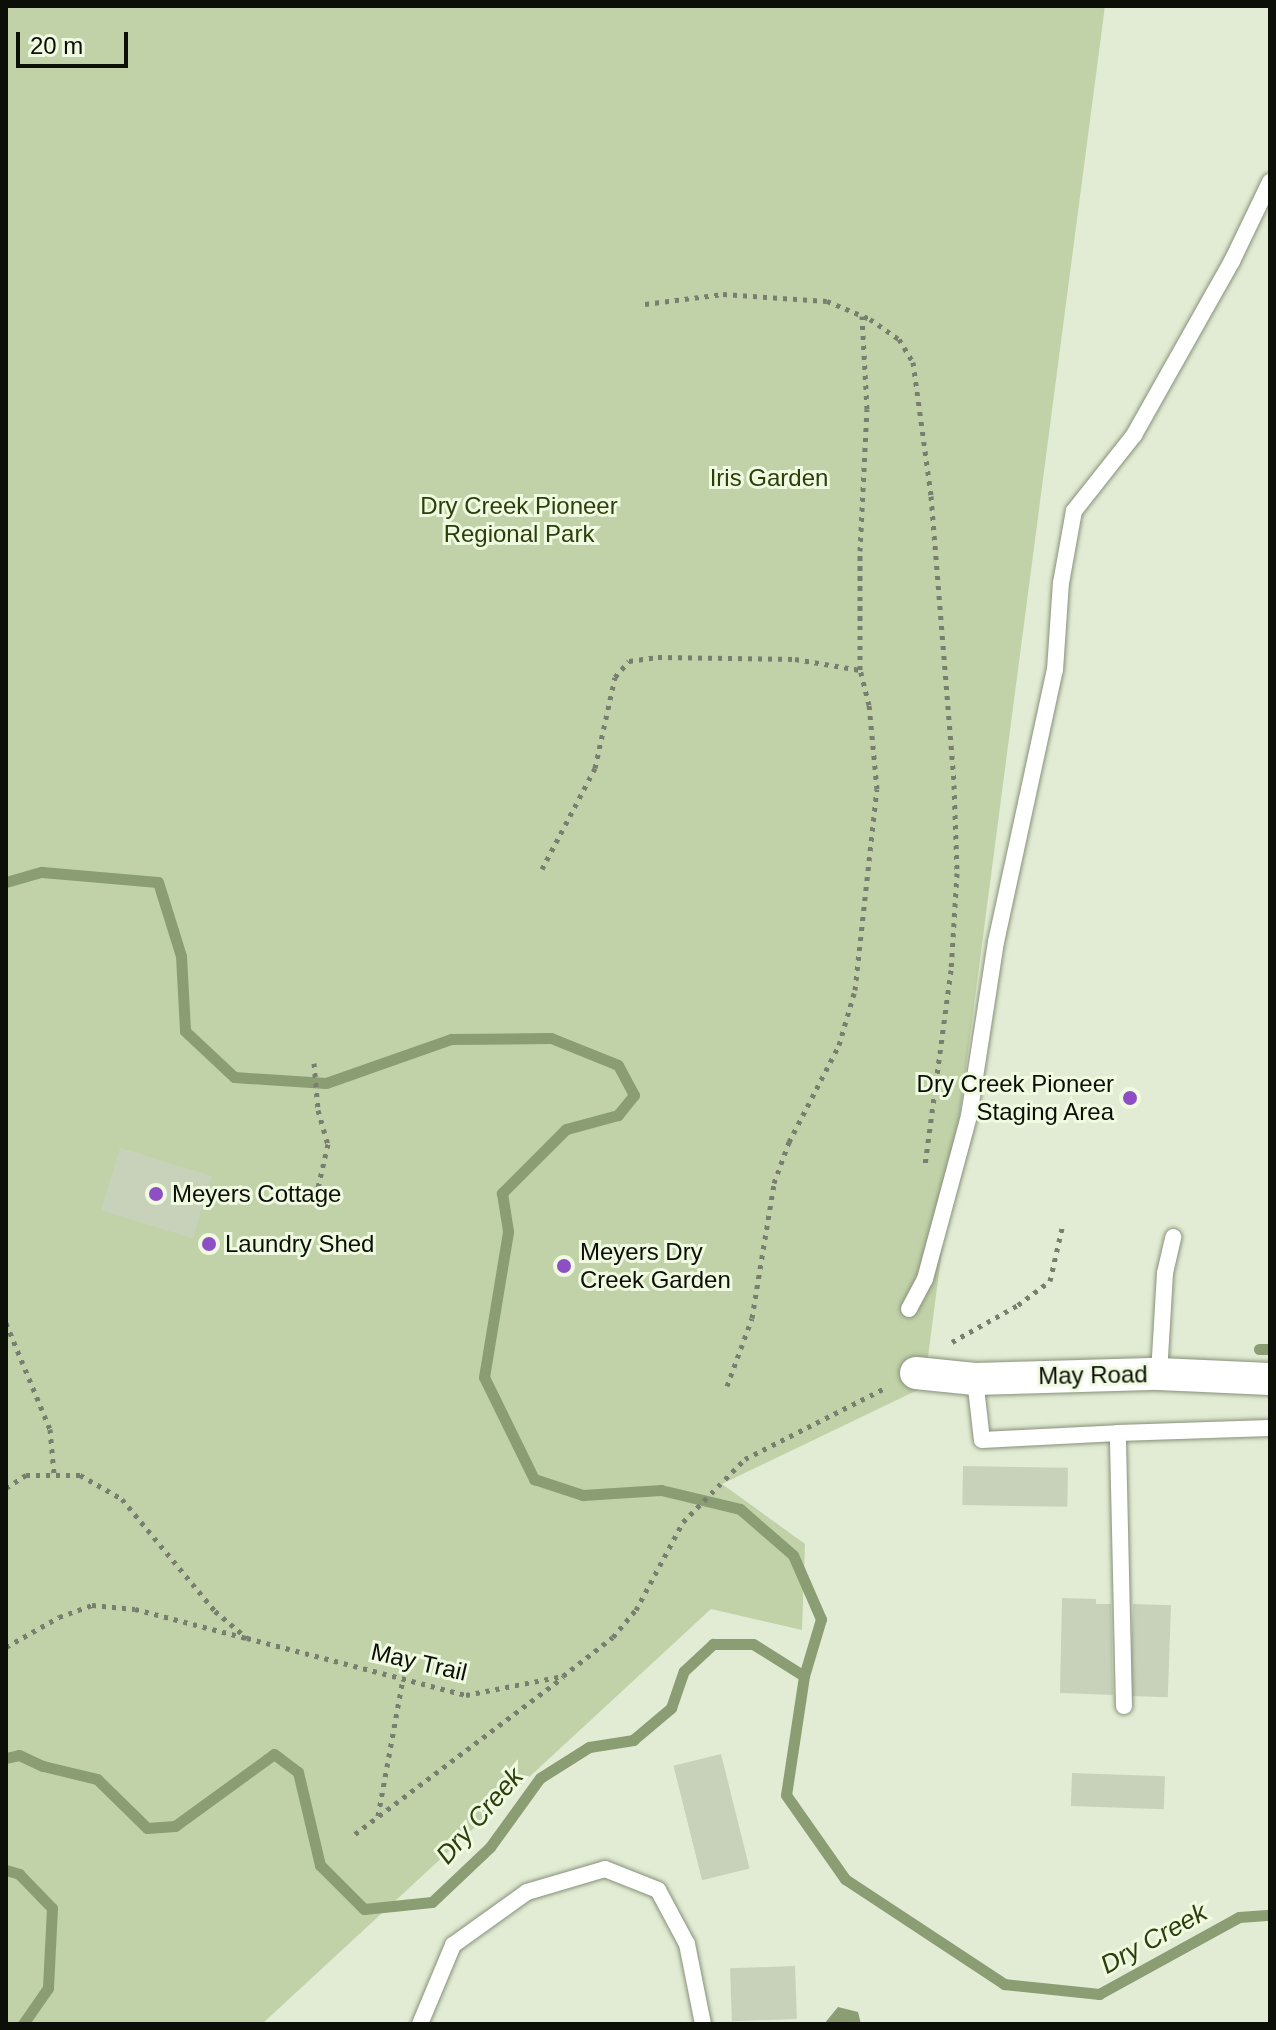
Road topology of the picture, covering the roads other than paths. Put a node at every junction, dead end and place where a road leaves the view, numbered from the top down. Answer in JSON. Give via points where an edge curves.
{"nodes":[{"id":1,"x":1270,"y":182,"type":"edge"},
{"id":2,"x":1173,"y":1237,"type":"dead end"},
{"id":3,"x":909,"y":1309,"type":"dead end"},
{"id":4,"x":916,"y":1373,"type":"road end"},
{"id":5,"x":1159,"y":1374,"type":"junction"},
{"id":6,"x":975,"y":1379,"type":"junction"},
{"id":7,"x":1270,"y":1379,"type":"edge"},
{"id":8,"x":1270,"y":1428,"type":"edge"},
{"id":9,"x":1118,"y":1433,"type":"junction"},
{"id":10,"x":1124,"y":1706,"type":"dead end"},
{"id":11,"x":420,"y":2024,"type":"edge"},
{"id":12,"x":703,"y":2024,"type":"edge"}],
"edges":[{"from":1,"to":3,"type":"lane","via":[[1134,435],[1074,511],[1061,583],[1055,670],[996,942],[969,1116],[925,1279]]},
{"from":2,"to":5,"type":"lane","via":[[1165,1273]]},
{"from":4,"to":6,"type":"street","name":"May Road"},
{"from":5,"to":6,"type":"street","name":"May Road"},
{"from":5,"to":7,"type":"street","name":"May Road"},
{"from":6,"to":9,"type":"lane","via":[[982,1440]]},
{"from":8,"to":9,"type":"lane"},
{"from":9,"to":10,"type":"lane"},
{"from":11,"to":12,"type":"lane","via":[[453,1945],[527,1892],[605,1869],[658,1890],[687,1944]]}]}
